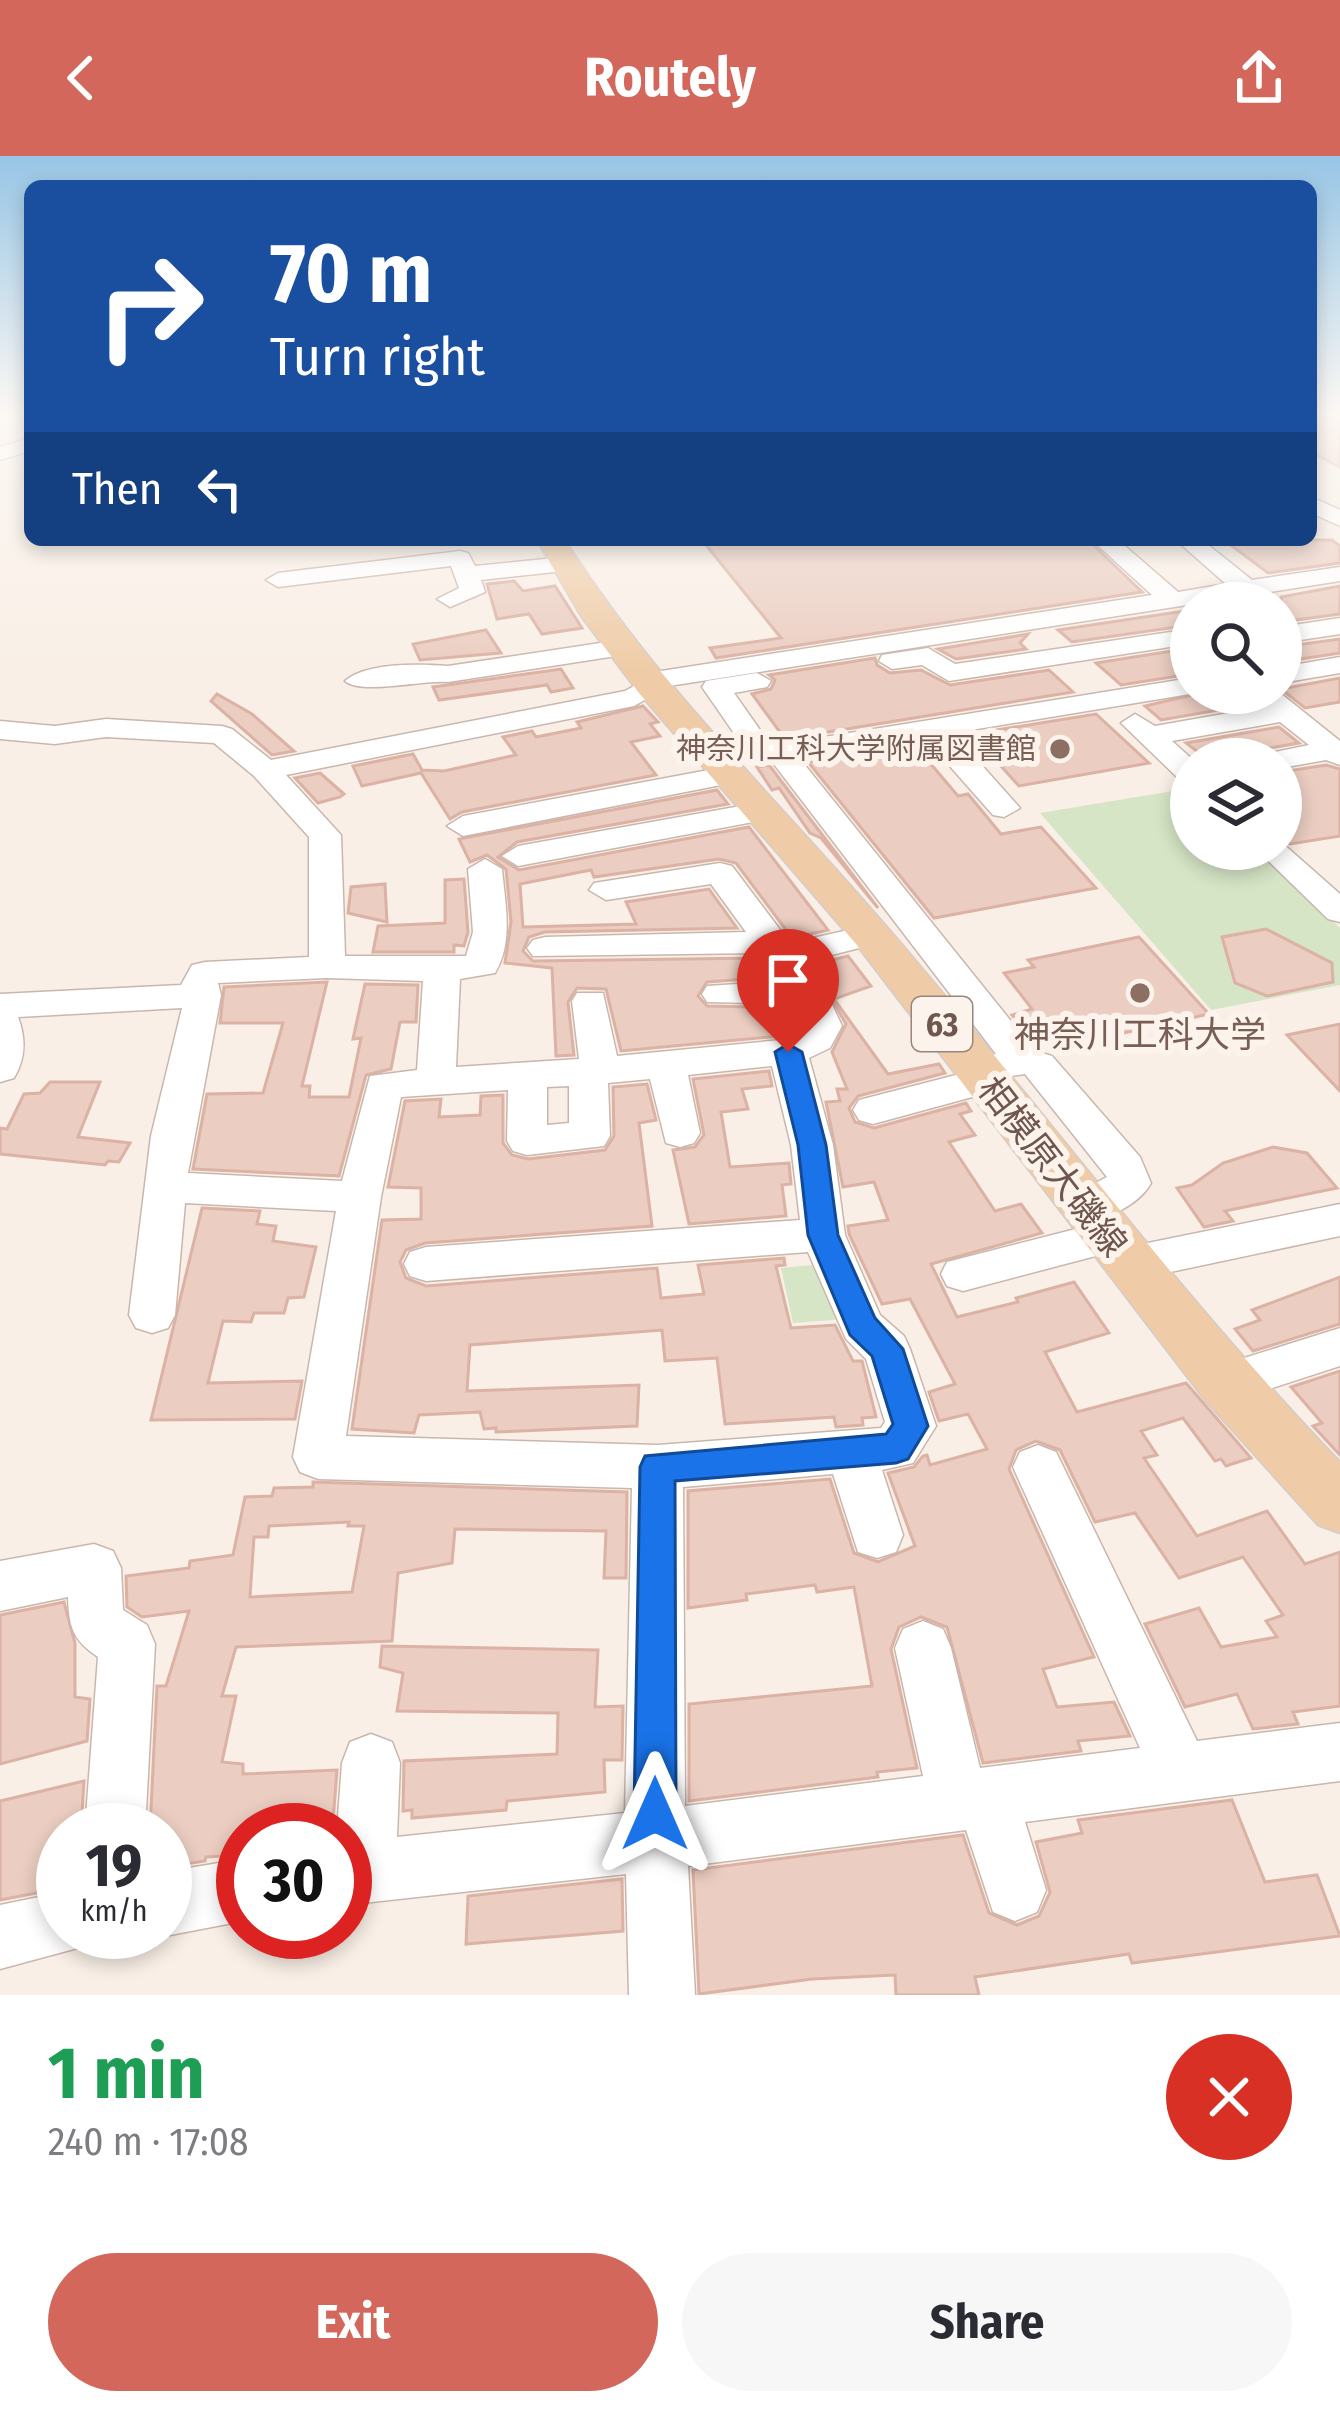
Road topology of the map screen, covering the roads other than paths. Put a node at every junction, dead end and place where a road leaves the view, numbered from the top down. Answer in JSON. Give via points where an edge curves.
{"nodes":[{"id":1,"x":328,"y":546,"type":"edge"},
{"id":2,"x":1109,"y":546,"type":"edge"},
{"id":3,"x":1195,"y":546,"type":"edge"},
{"id":4,"x":557,"y":552,"type":"edge"},
{"id":5,"x":336,"y":572,"type":"junction"},
{"id":6,"x":468,"y":574,"type":"junction"},
{"id":7,"x":1340,"y":574,"type":"edge"},
{"id":8,"x":1307,"y":579,"type":"junction"},
{"id":9,"x":278,"y":580,"type":"dead end"},
{"id":10,"x":1239,"y":582,"type":"edge"},
{"id":11,"x":1287,"y":582,"type":"edge"},
{"id":12,"x":450,"y":599,"type":"dead end"},
{"id":13,"x":1170,"y":599,"type":"edge"},
{"id":14,"x":1159,"y":601,"type":"junction"},
{"id":15,"x":1340,"y":602,"type":"edge"},
{"id":16,"x":1170,"y":614,"type":"edge"},
{"id":17,"x":1340,"y":626,"type":"edge"},
{"id":18,"x":1302,"y":632,"type":"edge"},
{"id":19,"x":1170,"y":641,"type":"edge"},
{"id":20,"x":620,"y":648,"type":"junction"},
{"id":21,"x":1340,"y":665,"type":"edge"},
{"id":22,"x":1302,"y":671,"type":"edge"},
{"id":23,"x":358,"y":681,"type":"dead end"},
{"id":24,"x":651,"y":686,"type":"junction"},
{"id":25,"x":962,"y":687,"type":"junction"},
{"id":26,"x":1170,"y":689,"type":"edge"},
{"id":27,"x":1109,"y":699,"type":"junction"},
{"id":28,"x":82,"y":705,"type":"dead end"},
{"id":29,"x":228,"y":709,"type":"dead end"},
{"id":30,"x":1288,"y":714,"type":"edge"},
{"id":31,"x":1340,"y":716,"type":"edge"},
{"id":32,"x":991,"y":718,"type":"junction"},
{"id":33,"x":1293,"y":718,"type":"junction"},
{"id":34,"x":187,"y":727,"type":"junction"},
{"id":35,"x":932,"y":728,"type":"junction"},
{"id":36,"x":0,"y":730,"type":"edge"},
{"id":37,"x":1149,"y":736,"type":"junction"},
{"id":38,"x":780,"y":753,"type":"junction"},
{"id":39,"x":1336,"y":753,"type":"edge"},
{"id":40,"x":1170,"y":756,"type":"edge"},
{"id":41,"x":1302,"y":757,"type":"edge"},
{"id":42,"x":265,"y":770,"type":"junction"},
{"id":43,"x":730,"y":775,"type":"junction"},
{"id":44,"x":1004,"y":808,"type":"dead end"},
{"id":45,"x":763,"y":811,"type":"junction"},
{"id":46,"x":463,"y":826,"type":"dead end"},
{"id":47,"x":1295,"y":870,"type":"edge"},
{"id":48,"x":606,"y":890,"type":"dead end"},
{"id":49,"x":1340,"y":912,"type":"edge"},
{"id":50,"x":872,"y":935,"type":"junction"},
{"id":51,"x":545,"y":948,"type":"dead end"},
{"id":52,"x":778,"y":949,"type":"junction"},
{"id":53,"x":327,"y":967,"type":"junction"},
{"id":54,"x":442,"y":970,"type":"junction"},
{"id":55,"x":808,"y":992,"type":"junction"},
{"id":56,"x":720,"y":994,"type":"dead end"},
{"id":57,"x":203,"y":995,"type":"junction"},
{"id":58,"x":590,"y":1001,"type":"dead end"},
{"id":59,"x":0,"y":1006,"type":"edge"},
{"id":60,"x":0,"y":1018,"type":"edge"},
{"id":61,"x":788,"y":1052,"type":"junction"},
{"id":62,"x":667,"y":1064,"type":"junction"},
{"id":63,"x":0,"y":1069,"type":"edge"},
{"id":64,"x":998,"y":1069,"type":"junction"},
{"id":65,"x":594,"y":1071,"type":"junction"},
{"id":66,"x":528,"y":1075,"type":"junction"},
{"id":67,"x":436,"y":1080,"type":"junction"},
{"id":68,"x":872,"y":1110,"type":"dead end"},
{"id":69,"x":680,"y":1133,"type":"dead end"},
{"id":70,"x":168,"y":1187,"type":"junction"},
{"id":71,"x":360,"y":1196,"type":"junction"},
{"id":72,"x":1340,"y":1220,"type":"edge"},
{"id":73,"x":1109,"y":1225,"type":"junction"},
{"id":74,"x":823,"y":1235,"type":"junction"},
{"id":75,"x":426,"y":1264,"type":"dead end"},
{"id":76,"x":963,"y":1274,"type":"dead end"},
{"id":77,"x":152,"y":1315,"type":"dead end"},
{"id":78,"x":1340,"y":1347,"type":"edge"},
{"id":79,"x":1226,"y":1383,"type":"junction"},
{"id":80,"x":851,"y":1452,"type":"junction"},
{"id":81,"x":658,"y":1467,"type":"junction"},
{"id":82,"x":1038,"y":1467,"type":"dead end"},
{"id":83,"x":1340,"y":1505,"type":"edge"},
{"id":84,"x":877,"y":1535,"type":"dead end"},
{"id":85,"x":0,"y":1586,"type":"edge"},
{"id":86,"x":923,"y":1648,"type":"dead end"},
{"id":87,"x":1340,"y":1752,"type":"edge"},
{"id":88,"x":371,"y":1763,"type":"dead end"},
{"id":89,"x":1181,"y":1772,"type":"junction"},
{"id":90,"x":972,"y":1799,"type":"junction"},
{"id":91,"x":118,"y":1803,"type":"edge"},
{"id":92,"x":365,"y":1803,"type":"edge"},
{"id":93,"x":656,"y":1840,"type":"junction"},
{"id":94,"x":372,"y":1870,"type":"edge"},
{"id":95,"x":1016,"y":1890,"type":"dead end"},
{"id":96,"x":36,"y":1930,"type":"edge"},
{"id":97,"x":0,"y":1937,"type":"edge"},
{"id":98,"x":662,"y":1995,"type":"edge"}],
"edges":[{"from":1,"to":5,"type":"street"},
{"from":2,"to":14,"type":"street"},
{"from":3,"to":10,"type":"street"},
{"from":4,"to":6,"type":"street"},
{"from":4,"to":20,"type":"main road","name":"相模原大磯線","number":"63"},
{"from":5,"to":6,"type":"street","via":[[452,557]]},
{"from":5,"to":9,"type":"street"},
{"from":6,"to":12,"type":"street","via":[[473,592]]},
{"from":7,"to":8,"type":"street"},
{"from":8,"to":11,"type":"street"},
{"from":8,"to":15,"type":"street"},
{"from":13,"to":14,"type":"street"},
{"from":14,"to":16,"type":"street"},
{"from":14,"to":24,"type":"street"},
{"from":17,"to":18,"type":"street"},
{"from":19,"to":25,"type":"street"},
{"from":20,"to":23,"type":"street","via":[[449,677]]},
{"from":20,"to":24,"type":"main road","name":"相模原大磯線","number":"63"},
{"from":21,"to":22,"type":"street"},
{"from":24,"to":42,"type":"street","via":[[634,698]]},
{"from":24,"to":43,"type":"main road","name":"相模原大磯線","number":"63"},
{"from":25,"to":32,"type":"street"},
{"from":25,"to":38,"type":"street","via":[[928,656],[716,687],[757,746]]},
{"from":26,"to":27,"type":"street"},
{"from":27,"to":32,"type":"street"},
{"from":27,"to":37,"type":"street"},
{"from":28,"to":34,"type":"street"},
{"from":29,"to":34,"type":"street","via":[[178,715]]},
{"from":30,"to":33,"type":"street"},
{"from":31,"to":33,"type":"street"},
{"from":32,"to":35,"type":"street"},
{"from":33,"to":37,"type":"street"},
{"from":33,"to":39,"type":"street"},
{"from":34,"to":36,"type":"street"},
{"from":34,"to":42,"type":"street","via":[[233,741]]},
{"from":35,"to":38,"type":"street"},
{"from":35,"to":44,"type":"street"},
{"from":37,"to":40,"type":"street"},
{"from":38,"to":64,"type":"street"},
{"from":39,"to":41,"type":"street"},
{"from":42,"to":53,"type":"street","via":[[325,835]]},
{"from":43,"to":45,"type":"main road","name":"相模原大磯線","number":"63"},
{"from":43,"to":46,"type":"street"},
{"from":45,"to":50,"type":"main road","name":"相模原大磯線","number":"63"},
{"from":45,"to":54,"type":"street","via":[[641,827],[502,862],[482,965]]},
{"from":47,"to":49,"type":"street"},
{"from":48,"to":52,"type":"street","via":[[720,873]]},
{"from":50,"to":52,"type":"street"},
{"from":50,"to":64,"type":"main road","name":"相模原大磯線","number":"63"},
{"from":51,"to":52,"type":"street"},
{"from":52,"to":55,"type":"street"},
{"from":53,"to":54,"type":"street"},
{"from":53,"to":57,"type":"street","via":[[205,974]]},
{"from":54,"to":67,"type":"street"},
{"from":55,"to":56,"type":"street"},
{"from":55,"to":61,"type":"street","via":[[823,1026],[817,1039]]},
{"from":57,"to":59,"type":"street"},
{"from":57,"to":70,"type":"street","via":[[171,1136]]},
{"from":58,"to":65,"type":"street"},
{"from":60,"to":63,"type":"street","via":[[7,1038]]},
{"from":61,"to":62,"type":"street"},
{"from":61,"to":74,"type":"street","via":[[812,1145]]},
{"from":62,"to":65,"type":"street"},
{"from":62,"to":69,"type":"street"},
{"from":64,"to":68,"type":"street"},
{"from":64,"to":73,"type":"main road","name":"相模原大磯線","number":"63"},
{"from":65,"to":66,"type":"street"},
{"from":65,"to":66,"type":"street","via":[[590,1136],[527,1141]]},
{"from":66,"to":67,"type":"street"},
{"from":67,"to":71,"type":"street","via":[[384,1084]]},
{"from":70,"to":71,"type":"street"},
{"from":70,"to":77,"type":"street"},
{"from":71,"to":81,"type":"street","via":[[318,1457]]},
{"from":72,"to":73,"type":"street"},
{"from":73,"to":76,"type":"street"},
{"from":73,"to":79,"type":"main road","name":"相模原大磯線","number":"63"},
{"from":74,"to":75,"type":"street"},
{"from":74,"to":80,"type":"street","via":[[862,1326],[887,1349],[911,1426],[896,1448]]},
{"from":78,"to":79,"type":"street"},
{"from":79,"to":83,"type":"main road","name":"相模原大磯線","number":"63"},
{"from":80,"to":81,"type":"street"},
{"from":80,"to":84,"type":"street"},
{"from":81,"to":93,"type":"street"},
{"from":82,"to":89,"type":"street","via":[[1122,1680]]},
{"from":85,"to":91,"type":"street","via":[[94,1568],[96,1624],[128,1644]]},
{"from":86,"to":90,"type":"street"},
{"from":87,"to":89,"type":"street"},
{"from":88,"to":92,"type":"street"},
{"from":89,"to":90,"type":"street"},
{"from":90,"to":93,"type":"street"},
{"from":90,"to":95,"type":"street"},
{"from":93,"to":94,"type":"street"},
{"from":93,"to":98,"type":"street"},
{"from":96,"to":97,"type":"street"}]}
